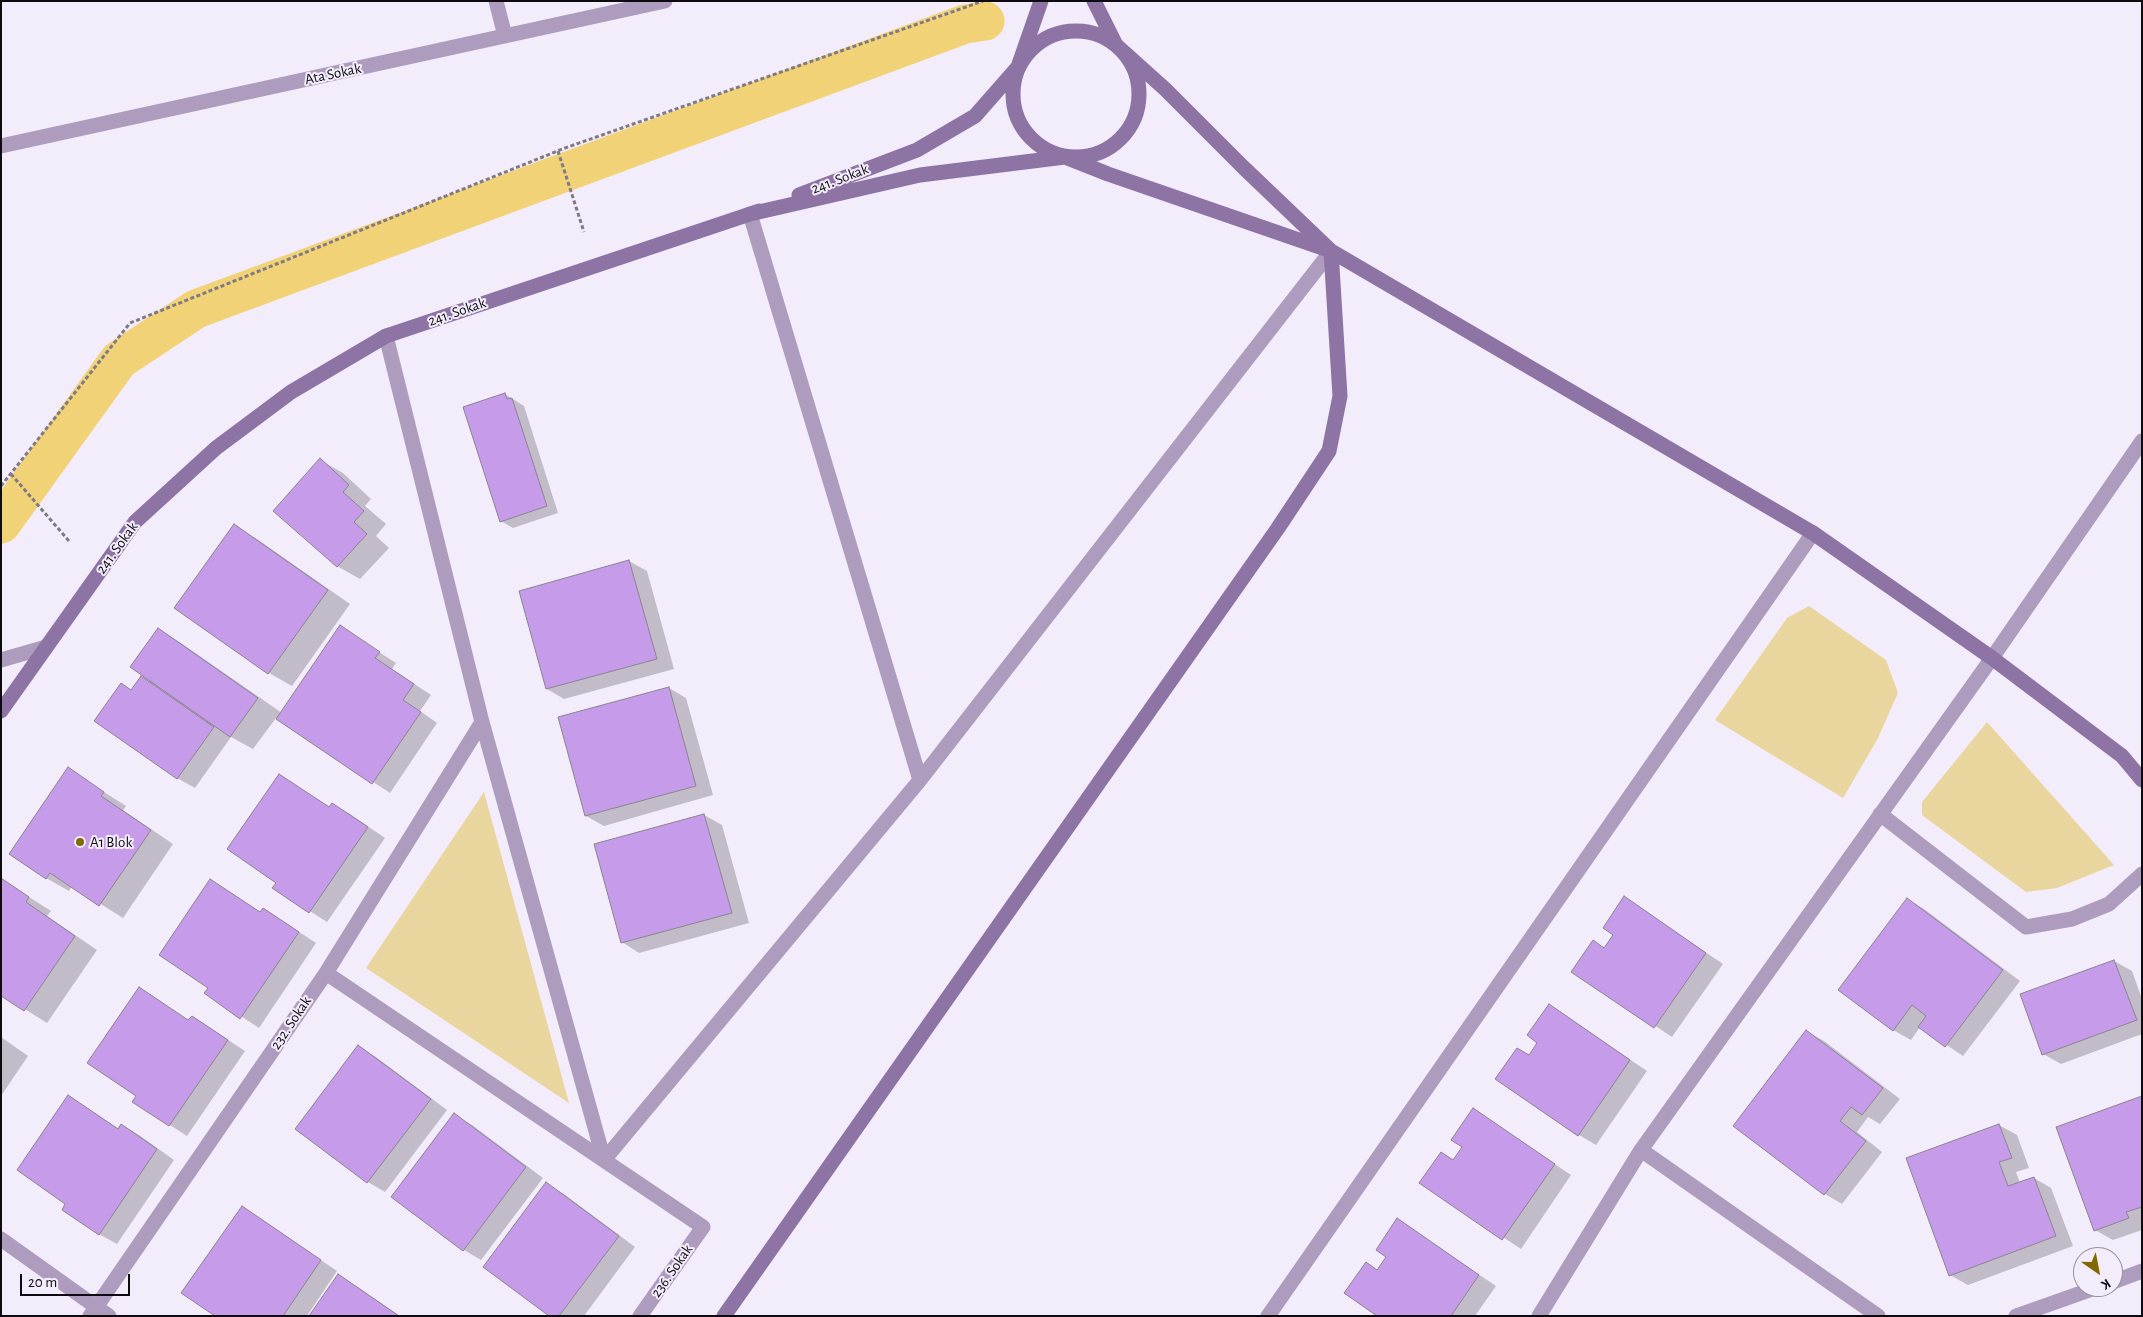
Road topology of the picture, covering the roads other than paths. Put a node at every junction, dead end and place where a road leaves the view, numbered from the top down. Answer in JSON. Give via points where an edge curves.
{"nodes":[{"id":1,"x":496,"y":1,"type":"edge"},
{"id":2,"x":665,"y":1,"type":"edge"},
{"id":3,"x":1042,"y":1,"type":"edge"},
{"id":4,"x":1094,"y":1,"type":"edge"},
{"id":5,"x":505,"y":36,"type":"junction"},
{"id":6,"x":1116,"y":45,"type":"junction"},
{"id":7,"x":1018,"y":67,"type":"junction"},
{"id":8,"x":1,"y":146,"type":"edge"},
{"id":9,"x":1064,"y":157,"type":"junction"},
{"id":10,"x":750,"y":214,"type":"junction"},
{"id":11,"x":1331,"y":251,"type":"junction"},
{"id":12,"x":386,"y":336,"type":"junction"},
{"id":13,"x":2142,"y":441,"type":"edge"},
{"id":14,"x":1813,"y":533,"type":"junction"},
{"id":15,"x":46,"y":647,"type":"junction"},
{"id":16,"x":1992,"y":658,"type":"junction"},
{"id":17,"x":1,"y":660,"type":"edge"},
{"id":18,"x":1,"y":711,"type":"edge"},
{"id":19,"x":482,"y":722,"type":"junction"},
{"id":20,"x":920,"y":780,"type":"junction"},
{"id":21,"x":2142,"y":780,"type":"edge"},
{"id":22,"x":1880,"y":814,"type":"junction"},
{"id":23,"x":2142,"y":874,"type":"edge"},
{"id":24,"x":326,"y":973,"type":"junction"},
{"id":25,"x":1641,"y":1150,"type":"junction"},
{"id":26,"x":604,"y":1160,"type":"junction"},
{"id":27,"x":1,"y":1239,"type":"edge"},
{"id":28,"x":2142,"y":1272,"type":"edge"},
{"id":29,"x":2123,"y":1279,"type":"edge"},
{"id":30,"x":2073,"y":1296,"type":"edge"},
{"id":31,"x":93,"y":1311,"type":"edge"},
{"id":32,"x":110,"y":1316,"type":"edge"},
{"id":33,"x":640,"y":1316,"type":"edge"},
{"id":34,"x":724,"y":1316,"type":"edge"},
{"id":35,"x":1268,"y":1316,"type":"edge"},
{"id":36,"x":1539,"y":1316,"type":"edge"},
{"id":37,"x":1878,"y":1316,"type":"edge"},
{"id":38,"x":2016,"y":1316,"type":"edge"}],
"edges":[{"from":1,"to":5,"type":"street"},
{"from":2,"to":5,"type":"street","name":"Ata Sokak"},
{"from":3,"to":7,"type":"main road"},
{"from":4,"to":6,"type":"main road"},
{"from":5,"to":8,"type":"street","name":"Ata Sokak"},
{"from":6,"to":7,"type":"main road","via":[[1100,35],[1062,32],[1044,39],[1029,51]]},
{"from":6,"to":9,"type":"main road","via":[[1130,61],[1138,80],[1139,100],[1133,121],[1122,138],[1105,150],[1085,157]]},
{"from":6,"to":11,"type":"main road","via":[[1165,88]]},
{"from":7,"to":9,"type":"main road","via":[[1012,85],[1013,105],[1019,123],[1030,139]]},
{"from":7,"to":10,"type":"main road","name":"241. Sokak","via":[[975,116],[917,150]]},
{"from":9,"to":10,"type":"main road","via":[[920,175]]},
{"from":9,"to":11,"type":"main road"},
{"from":10,"to":12,"type":"main road","name":"241. Sokak"},
{"from":10,"to":20,"type":"street"},
{"from":11,"to":14,"type":"main road"},
{"from":11,"to":20,"type":"street"},
{"from":11,"to":34,"type":"main road","via":[[1340,396],[1329,451]]},
{"from":12,"to":15,"type":"main road","name":"241. Sokak","via":[[291,392],[216,448],[142,515]]},
{"from":12,"to":19,"type":"street"},
{"from":13,"to":16,"type":"street"},
{"from":14,"to":16,"type":"main road"},
{"from":14,"to":35,"type":"street"},
{"from":15,"to":17,"type":"street"},
{"from":15,"to":18,"type":"main road","name":"241. Sokak"},
{"from":16,"to":21,"type":"main road","via":[[2122,756]]},
{"from":16,"to":22,"type":"street"},
{"from":19,"to":24,"type":"street","name":"232. Sokak"},
{"from":19,"to":26,"type":"street"},
{"from":20,"to":26,"type":"street"},
{"from":22,"to":23,"type":"street","via":[[2026,927],[2072,919],[2109,904]]},
{"from":22,"to":25,"type":"street"},
{"from":24,"to":26,"type":"street"},
{"from":24,"to":31,"type":"street","name":"232. Sokak"},
{"from":25,"to":36,"type":"street"},
{"from":25,"to":37,"type":"street"},
{"from":26,"to":33,"type":"street","name":"236. Sokak","via":[[703,1227]]},
{"from":27,"to":31,"type":"street"},
{"from":28,"to":29,"type":"street"},
{"from":30,"to":38,"type":"street"},
{"from":31,"to":32,"type":"street"}]}
